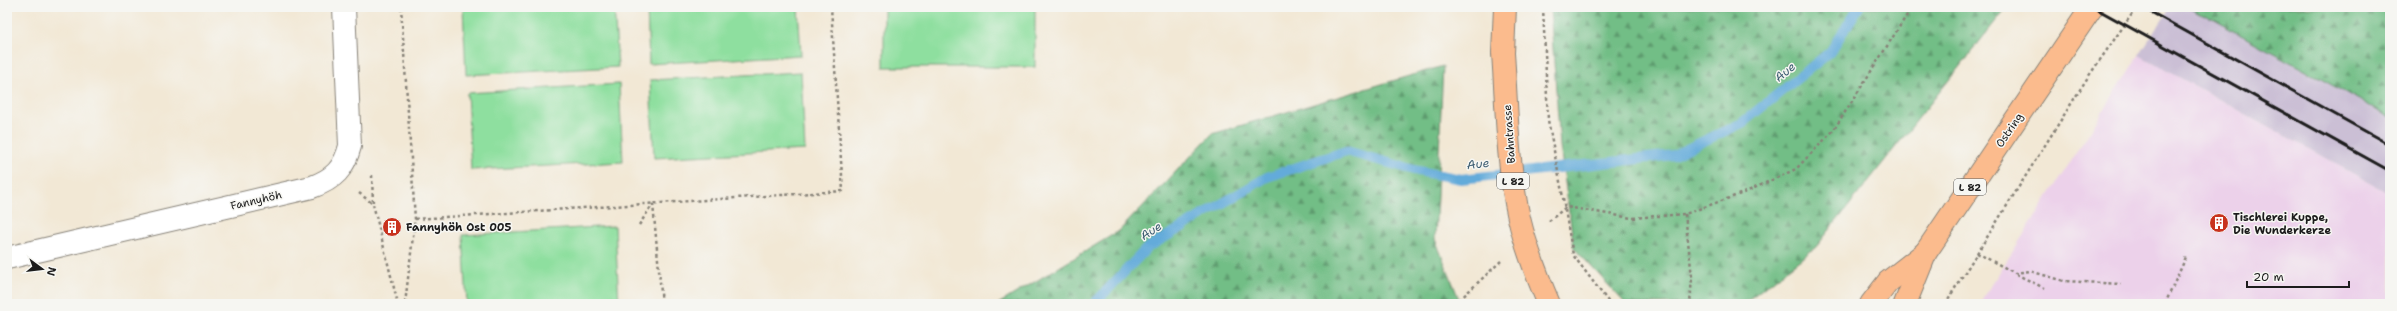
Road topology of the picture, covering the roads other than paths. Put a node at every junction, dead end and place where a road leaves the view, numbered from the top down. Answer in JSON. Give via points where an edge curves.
{"nodes":[{"id":1,"x":344,"y":7,"type":"edge"},
{"id":2,"x":1505,"y":7,"type":"edge"},
{"id":3,"x":2092,"y":7,"type":"edge"},
{"id":4,"x":1926,"y":252,"type":"junction"},
{"id":5,"x":7,"y":258,"type":"edge"},
{"id":6,"x":1888,"y":282,"type":"junction"},
{"id":7,"x":1549,"y":304,"type":"edge"},
{"id":8,"x":1853,"y":304,"type":"edge"},
{"id":9,"x":1870,"y":304,"type":"edge"},
{"id":10,"x":1905,"y":304,"type":"edge"}],
"edges":[{"from":1,"to":5,"type":"street","name":"Fannyhöh","via":[[350,146],[346,162],[336,175],[312,187]]},
{"from":2,"to":7,"type":"main road","name":"Bahntrasse","number":"L 82","bridge":true,"via":[[1503,53],[1510,162],[1519,217],[1530,258]]},
{"from":3,"to":4,"type":"main road","name":"Ostring","number":"L 82"},
{"from":4,"to":6,"type":"main road","name":"Ostring","number":"L 82"},
{"from":4,"to":10,"type":"main road","name":"Ostring","number":"L 82"},
{"from":6,"to":8,"type":"main road","number":"L 82"},
{"from":6,"to":9,"type":"main road","name":"Ostring","number":"L 82"}]}
